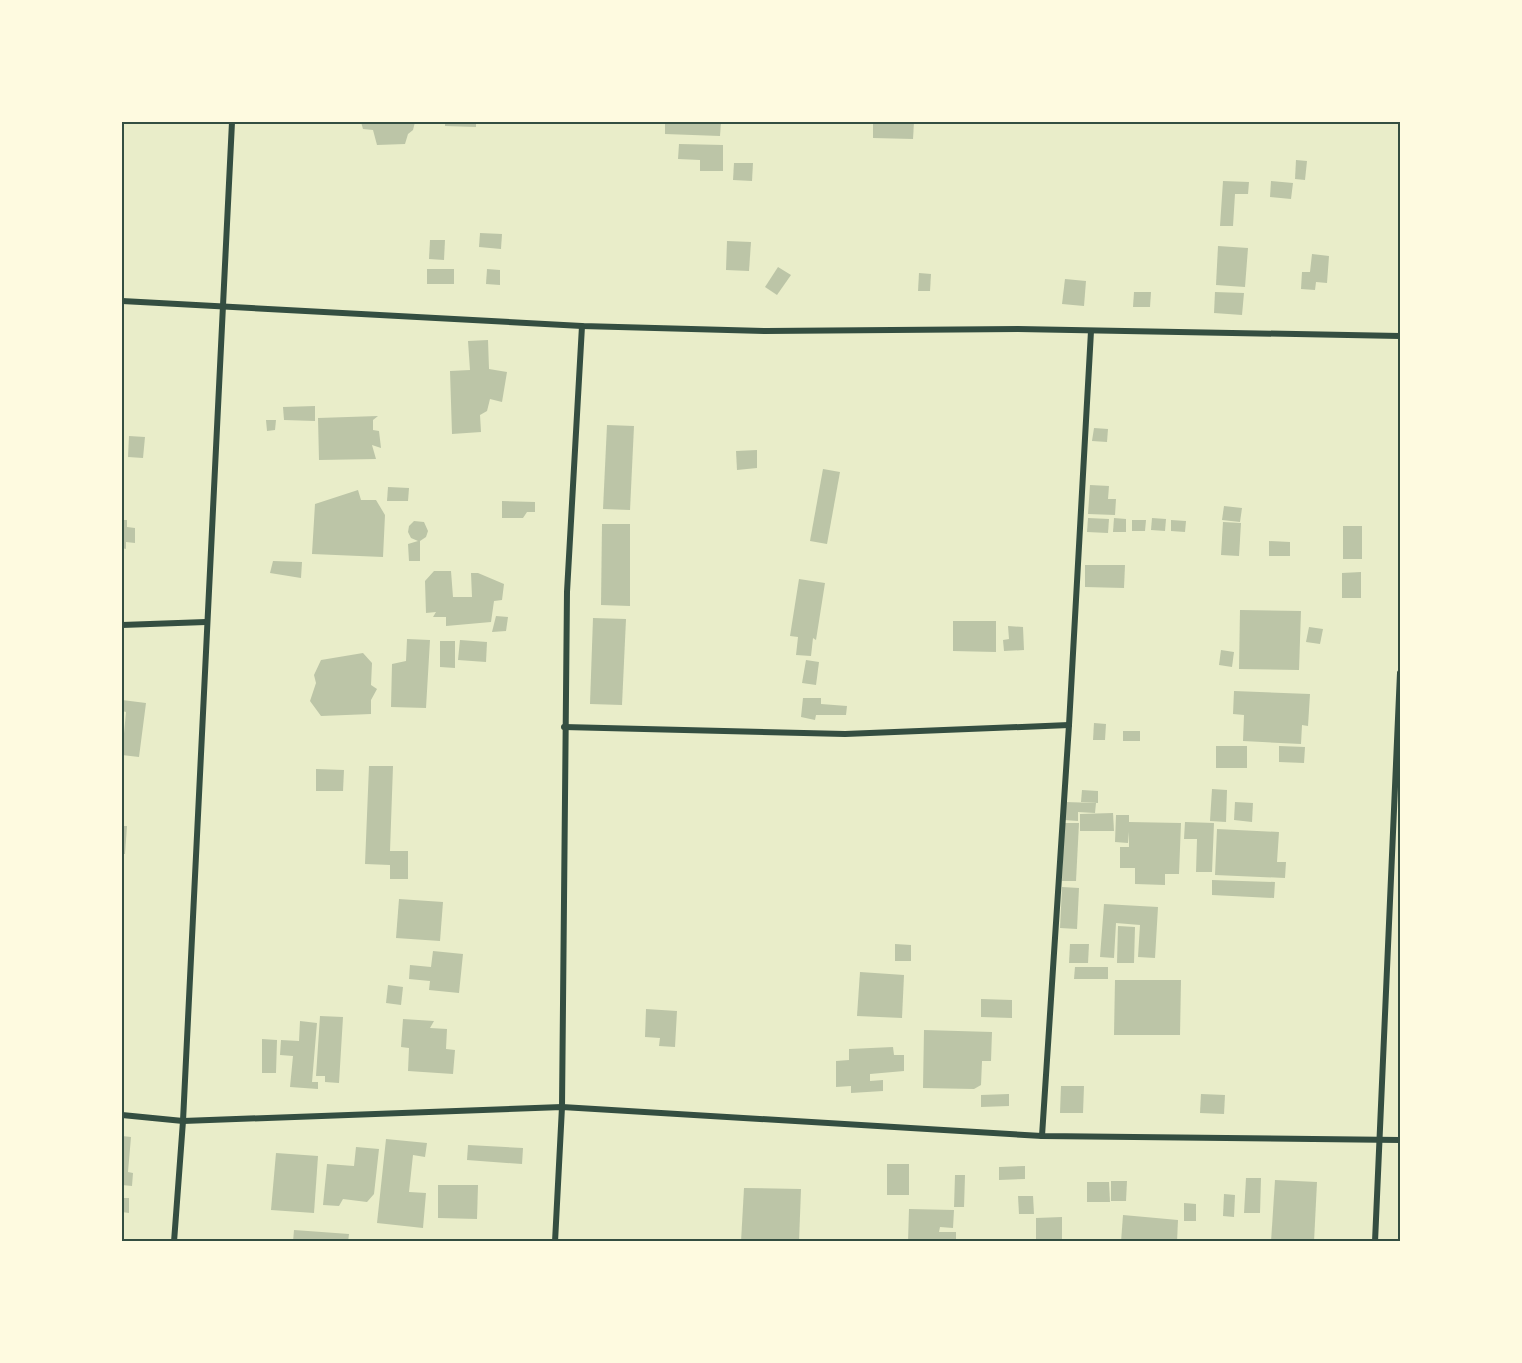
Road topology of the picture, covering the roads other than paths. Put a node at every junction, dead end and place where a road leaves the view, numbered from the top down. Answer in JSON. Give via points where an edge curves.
{"nodes":[{"id":1,"x":232,"y":122,"type":"edge"},
{"id":2,"x":122,"y":301,"type":"edge"},
{"id":3,"x":222,"y":306,"type":"junction"},
{"id":4,"x":582,"y":326,"type":"junction"},
{"id":5,"x":1091,"y":331,"type":"junction"},
{"id":6,"x":1401,"y":336,"type":"edge"},
{"id":7,"x":206,"y":622,"type":"junction"},
{"id":8,"x":122,"y":625,"type":"edge"},
{"id":9,"x":1401,"y":673,"type":"edge"},
{"id":10,"x":1069,"y":725,"type":"junction"},
{"id":11,"x":564,"y":727,"type":"junction"},
{"id":12,"x":562,"y":1107,"type":"junction"},
{"id":13,"x":122,"y":1115,"type":"edge"},
{"id":14,"x":183,"y":1121,"type":"junction"},
{"id":15,"x":1042,"y":1136,"type":"junction"},
{"id":16,"x":1378,"y":1140,"type":"junction"},
{"id":17,"x":1401,"y":1140,"type":"edge"},
{"id":18,"x":174,"y":1242,"type":"edge"},
{"id":19,"x":555,"y":1242,"type":"edge"},
{"id":20,"x":1375,"y":1242,"type":"edge"}],
"edges":[{"from":1,"to":3,"type":"street"},
{"from":2,"to":3,"type":"street"},
{"from":3,"to":4,"type":"street"},
{"from":3,"to":7,"type":"street"},
{"from":4,"to":5,"type":"street","via":[[766,331]]},
{"from":4,"to":11,"type":"street","via":[[567,592]]},
{"from":5,"to":6,"type":"street"},
{"from":5,"to":10,"type":"street"},
{"from":7,"to":8,"type":"street"},
{"from":7,"to":14,"type":"street"},
{"from":9,"to":16,"type":"street"},
{"from":10,"to":11,"type":"street","via":[[845,734]]},
{"from":10,"to":15,"type":"street"},
{"from":11,"to":12,"type":"street"},
{"from":12,"to":14,"type":"street"},
{"from":12,"to":15,"type":"street"},
{"from":12,"to":19,"type":"street"},
{"from":13,"to":14,"type":"street"},
{"from":14,"to":18,"type":"street"},
{"from":15,"to":16,"type":"street"},
{"from":16,"to":17,"type":"street"},
{"from":16,"to":20,"type":"street"}]}
